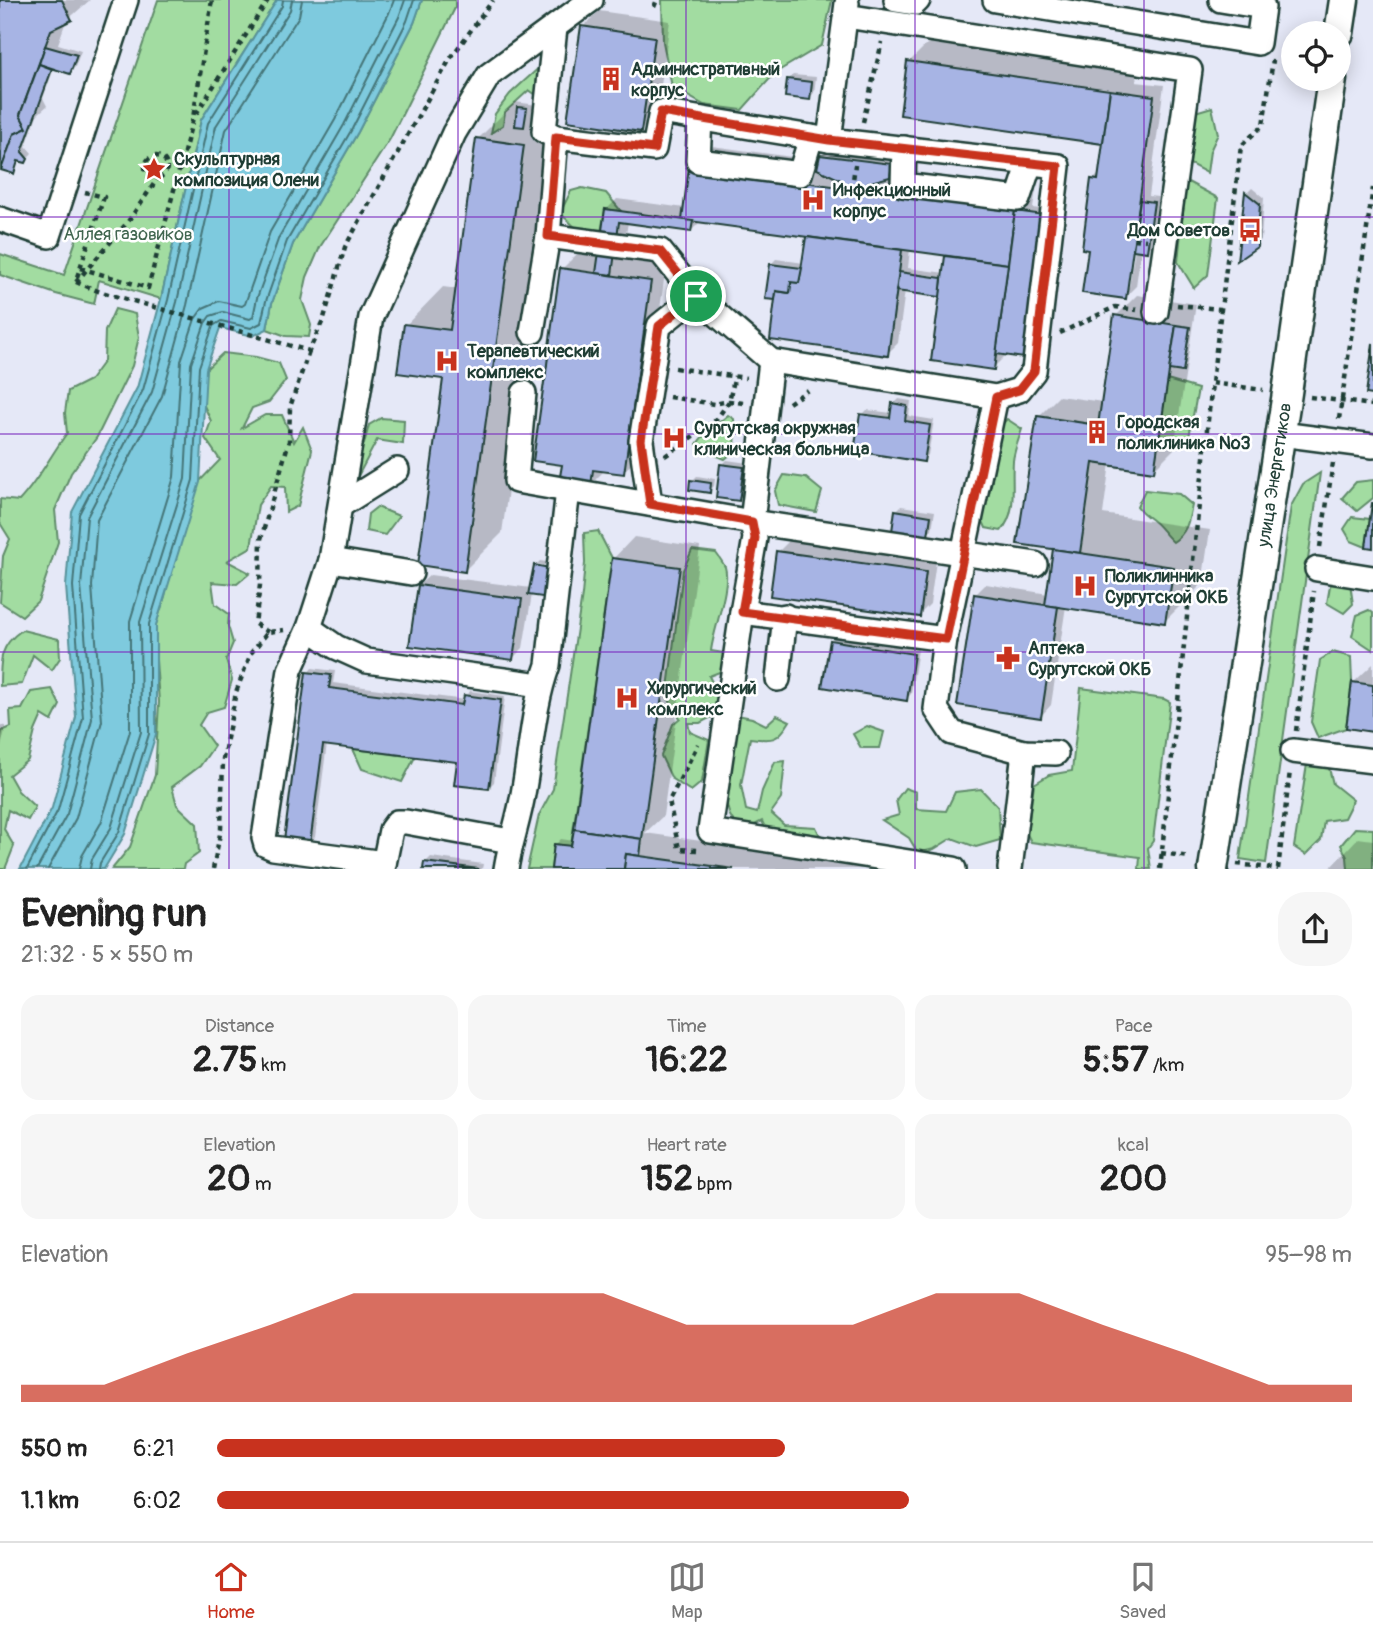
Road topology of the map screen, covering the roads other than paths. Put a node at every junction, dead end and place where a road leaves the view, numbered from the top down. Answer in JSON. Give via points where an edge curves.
{"nodes":[{"id":1,"x":126,"y":0,"type":"edge"},
{"id":2,"x":591,"y":0,"type":"edge"},
{"id":3,"x":896,"y":0,"type":"edge"},
{"id":4,"x":918,"y":0,"type":"edge"},
{"id":5,"x":995,"y":0,"type":"edge"},
{"id":6,"x":1221,"y":0,"type":"edge"},
{"id":7,"x":1344,"y":0,"type":"edge"},
{"id":8,"x":847,"y":8,"type":"edge"},
{"id":9,"x":1341,"y":21,"type":"edge"},
{"id":10,"x":555,"y":28,"type":"junction"},
{"id":11,"x":1330,"y":91,"type":"edge"},
{"id":12,"x":700,"y":119,"type":"junction"},
{"id":13,"x":556,"y":137,"type":"junction"},
{"id":14,"x":820,"y":139,"type":"junction"},
{"id":15,"x":904,"y":148,"type":"junction"},
{"id":16,"x":1030,"y":163,"type":"junction"},
{"id":17,"x":0,"y":219,"type":"edge"},
{"id":18,"x":548,"y":236,"type":"junction"},
{"id":19,"x":696,"y":296,"type":"junction"},
{"id":20,"x":1144,"y":307,"type":"road end"},
{"id":21,"x":532,"y":332,"type":"dead end"},
{"id":22,"x":769,"y":371,"type":"junction"},
{"id":23,"x":524,"y":393,"type":"dead end"},
{"id":24,"x":996,"y":397,"type":"junction"},
{"id":25,"x":1280,"y":434,"type":"junction"},
{"id":26,"x":1373,"y":446,"type":"edge"},
{"id":27,"x":397,"y":470,"type":"dead end"},
{"id":28,"x":568,"y":490,"type":"junction"},
{"id":29,"x":650,"y":504,"type":"junction"},
{"id":30,"x":341,"y":505,"type":"junction"},
{"id":31,"x":752,"y":522,"type":"junction"},
{"id":32,"x":963,"y":552,"type":"junction"},
{"id":33,"x":331,"y":560,"type":"junction"},
{"id":34,"x":1035,"y":564,"type":"dead end"},
{"id":35,"x":1317,"y":569,"type":"road end"},
{"id":36,"x":411,"y":573,"type":"dead end"},
{"id":37,"x":1373,"y":578,"type":"edge"},
{"id":38,"x":742,"y":612,"type":"junction"},
{"id":39,"x":785,"y":616,"type":"junction"},
{"id":40,"x":309,"y":628,"type":"junction"},
{"id":41,"x":946,"y":639,"type":"junction"},
{"id":42,"x":778,"y":680,"type":"dead end"},
{"id":43,"x":540,"y":685,"type":"junction"},
{"id":44,"x":1293,"y":751,"type":"road end"},
{"id":45,"x":1024,"y":752,"type":"junction"},
{"id":46,"x":1056,"y":753,"type":"dead end"},
{"id":47,"x":1373,"y":761,"type":"edge"},
{"id":48,"x":510,"y":841,"type":"junction"},
{"id":49,"x":384,"y":866,"type":"edge"},
{"id":50,"x":506,"y":869,"type":"edge"},
{"id":51,"x":953,"y":869,"type":"edge"},
{"id":52,"x":1010,"y":869,"type":"edge"},
{"id":53,"x":1213,"y":869,"type":"edge"}],
"edges":[{"from":1,"to":17,"type":"street","via":[[49,236]]},
{"from":2,"to":10,"type":"street"},
{"from":3,"to":4,"type":"street"},
{"from":5,"to":6,"type":"street","via":[[1258,43],[1264,7]]},
{"from":7,"to":9,"type":"main road"},
{"from":8,"to":14,"type":"street"},
{"from":8,"to":20,"type":"street","via":[[887,22],[1190,70]]},
{"from":10,"to":13,"type":"street","via":[[544,131]]},
{"from":10,"to":30,"type":"street","via":[[489,75],[454,133],[371,317]]},
{"from":11,"to":25,"type":"main road","name":"улица Энергетиков"},
{"from":12,"to":13,"type":"street","via":[[661,112],[654,149]]},
{"from":12,"to":14,"type":"street"},
{"from":12,"to":14,"type":"street","via":[[698,160],[800,174]]},
{"from":13,"to":18,"type":"street"},
{"from":14,"to":15,"type":"street"},
{"from":15,"to":16,"type":"street"},
{"from":15,"to":16,"type":"street","via":[[903,185],[1018,199]]},
{"from":16,"to":24,"type":"street","via":[[1058,166],[1034,371],[1019,390]]},
{"from":18,"to":19,"type":"street","via":[[660,251]]},
{"from":18,"to":21,"type":"street"},
{"from":19,"to":22,"type":"street"},
{"from":19,"to":29,"type":"street","via":[[659,326],[641,440]]},
{"from":22,"to":24,"type":"street"},
{"from":22,"to":31,"type":"street"},
{"from":23,"to":28,"type":"street","via":[[516,481]]},
{"from":24,"to":32,"type":"street"},
{"from":25,"to":26,"type":"street"},
{"from":25,"to":53,"type":"main road","name":"улица Энергетиков"},
{"from":27,"to":30,"type":"street"},
{"from":28,"to":29,"type":"street"},
{"from":28,"to":43,"type":"street","via":[[548,665]]},
{"from":29,"to":31,"type":"street"},
{"from":30,"to":33,"type":"street"},
{"from":31,"to":32,"type":"street"},
{"from":31,"to":38,"type":"street","via":[[755,538]]},
{"from":32,"to":34,"type":"street"},
{"from":32,"to":41,"type":"street"},
{"from":33,"to":36,"type":"street"},
{"from":33,"to":40,"type":"street"},
{"from":35,"to":37,"type":"street"},
{"from":38,"to":39,"type":"street"},
{"from":38,"to":51,"type":"street","via":[[710,831]]},
{"from":39,"to":41,"type":"street"},
{"from":39,"to":42,"type":"street"},
{"from":40,"to":43,"type":"street","via":[[336,648],[367,661]]},
{"from":40,"to":49,"type":"street","via":[[290,670],[266,845]]},
{"from":41,"to":45,"type":"street","via":[[936,709],[952,733]]},
{"from":43,"to":48,"type":"street","via":[[523,797]]},
{"from":44,"to":47,"type":"street"},
{"from":45,"to":46,"type":"street"},
{"from":45,"to":52,"type":"street"},
{"from":48,"to":49,"type":"street","via":[[397,822]]},
{"from":48,"to":50,"type":"street"}]}
